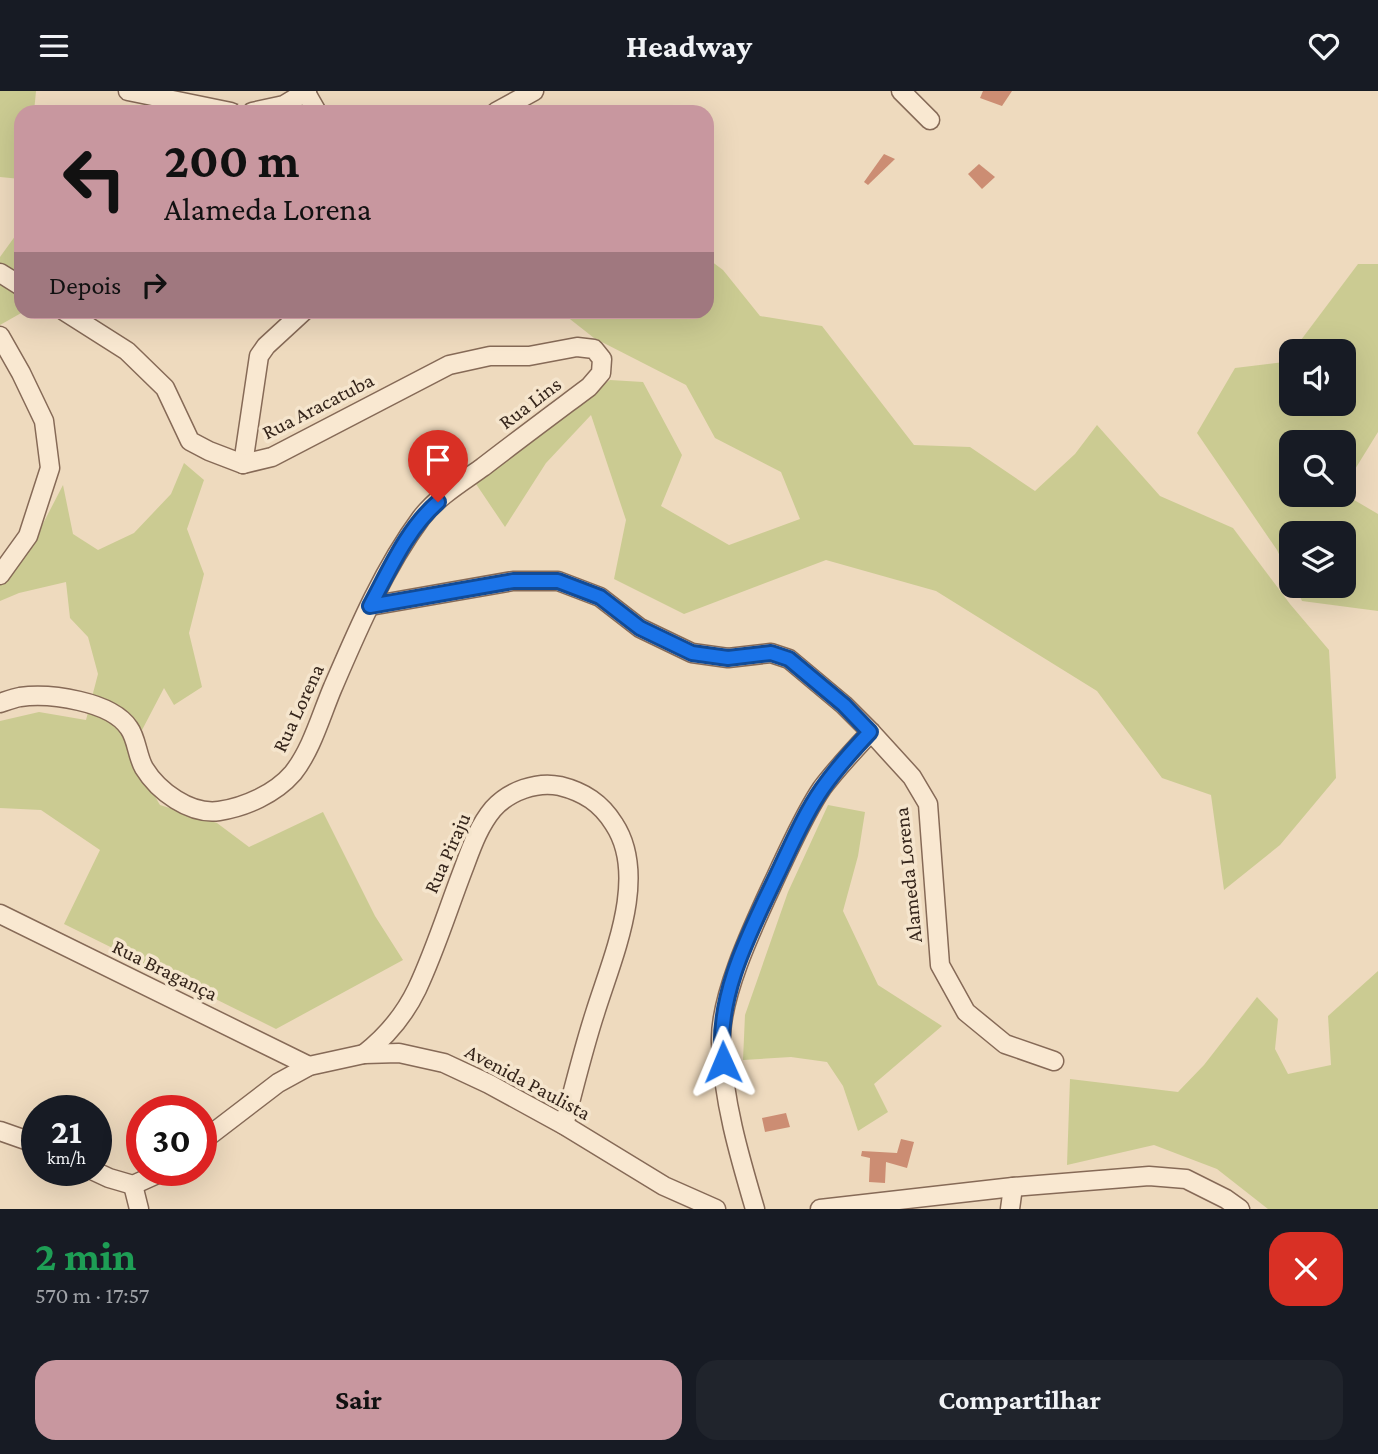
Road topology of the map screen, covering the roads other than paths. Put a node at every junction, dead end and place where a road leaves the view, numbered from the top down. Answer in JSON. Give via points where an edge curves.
{"nodes":[{"id":1,"x":128,"y":91,"type":"edge"},
{"id":2,"x":306,"y":91,"type":"edge"},
{"id":3,"x":534,"y":91,"type":"edge"},
{"id":4,"x":901,"y":91,"type":"edge"},
{"id":5,"x":197,"y":105,"type":"edge"},
{"id":6,"x":284,"y":105,"type":"edge"},
{"id":7,"x":509,"y":105,"type":"edge"},
{"id":8,"x":930,"y":120,"type":"dead end"},
{"id":9,"x":77,"y":319,"type":"edge"},
{"id":10,"x":283,"y":319,"type":"edge"},
{"id":11,"x":0,"y":336,"type":"edge"},
{"id":12,"x":603,"y":359,"type":"joint"},
{"id":13,"x":243,"y":464,"type":"junction"},
{"id":14,"x":0,"y":575,"type":"edge"},
{"id":15,"x":370,"y":606,"type":"junction"},
{"id":16,"x":1,"y":702,"type":"edge"},
{"id":17,"x":870,"y":732,"type":"junction"},
{"id":18,"x":0,"y":914,"type":"edge"},
{"id":19,"x":364,"y":1053,"type":"junction"},
{"id":20,"x":1054,"y":1061,"type":"dead end"},
{"id":21,"x":309,"y":1066,"type":"junction"},
{"id":22,"x":564,"y":1125,"type":"junction"},
{"id":23,"x":217,"y":1130,"type":"edge"},
{"id":24,"x":0,"y":1131,"type":"edge"},
{"id":25,"x":21,"y":1138,"type":"edge"},
{"id":26,"x":133,"y":1186,"type":"edge"},
{"id":27,"x":1013,"y":1187,"type":"junction"},
{"id":28,"x":139,"y":1209,"type":"edge"},
{"id":29,"x":716,"y":1209,"type":"edge"},
{"id":30,"x":755,"y":1209,"type":"edge"},
{"id":31,"x":820,"y":1209,"type":"edge"},
{"id":32,"x":1010,"y":1209,"type":"edge"},
{"id":33,"x":1240,"y":1209,"type":"edge"}],
"edges":[{"from":1,"to":5,"type":"street"},
{"from":2,"to":6,"type":"street"},
{"from":3,"to":7,"type":"street"},
{"from":4,"to":8,"type":"street"},
{"from":9,"to":13,"type":"street","via":[[127,351],[165,387],[190,441]]},
{"from":10,"to":13,"type":"street","via":[[259,356]]},
{"from":11,"to":14,"type":"street","via":[[44,421],[50,468],[29,535]]},
{"from":12,"to":13,"type":"street","name":"Rua Aracatuba","via":[[594,349],[577,347],[449,365],[272,457]]},
{"from":12,"to":15,"type":"street","name":"Rua Lins","via":[[601,373],[589,387],[423,516]]},
{"from":15,"to":16,"type":"street","name":"Rua Lorena","via":[[292,774],[247,804],[215,811],[189,806],[167,794],[144,768],[129,728],[110,712],[81,701],[53,698],[20,697]]},
{"from":15,"to":17,"type":"street","name":"Alameda Lorena","via":[[513,581],[558,581],[600,597],[640,628],[692,653],[728,658],[771,653],[789,659]]},
{"from":17,"to":20,"type":"street","name":"Alameda Lorena","via":[[912,777],[928,804],[940,965],[966,1013],[1005,1044]]},
{"from":17,"to":30,"type":"street","via":[[821,790],[797,832],[729,990],[720,1041],[728,1106]]},
{"from":18,"to":21,"type":"street","name":"Rua Bragança"},
{"from":19,"to":21,"type":"street","name":"Avenida Paulista"},
{"from":19,"to":22,"type":"street","name":"Avenida Paulista","via":[[399,1053],[444,1063]]},
{"from":19,"to":22,"type":"street","name":"Rua Piraju","via":[[404,1014],[477,834],[494,807],[520,789],[549,784],[578,790],[604,808],[622,835],[628,892]]},
{"from":21,"to":23,"type":"street","name":"Avenida Paulista","via":[[278,1083]]},
{"from":22,"to":29,"type":"street","name":"Avenida Paulista","via":[[664,1186]]},
{"from":24,"to":25,"type":"street"},
{"from":26,"to":28,"type":"street"},
{"from":27,"to":31,"type":"street"},
{"from":27,"to":32,"type":"street"},
{"from":27,"to":33,"type":"street","via":[[1149,1176],[1186,1179]]}]}
